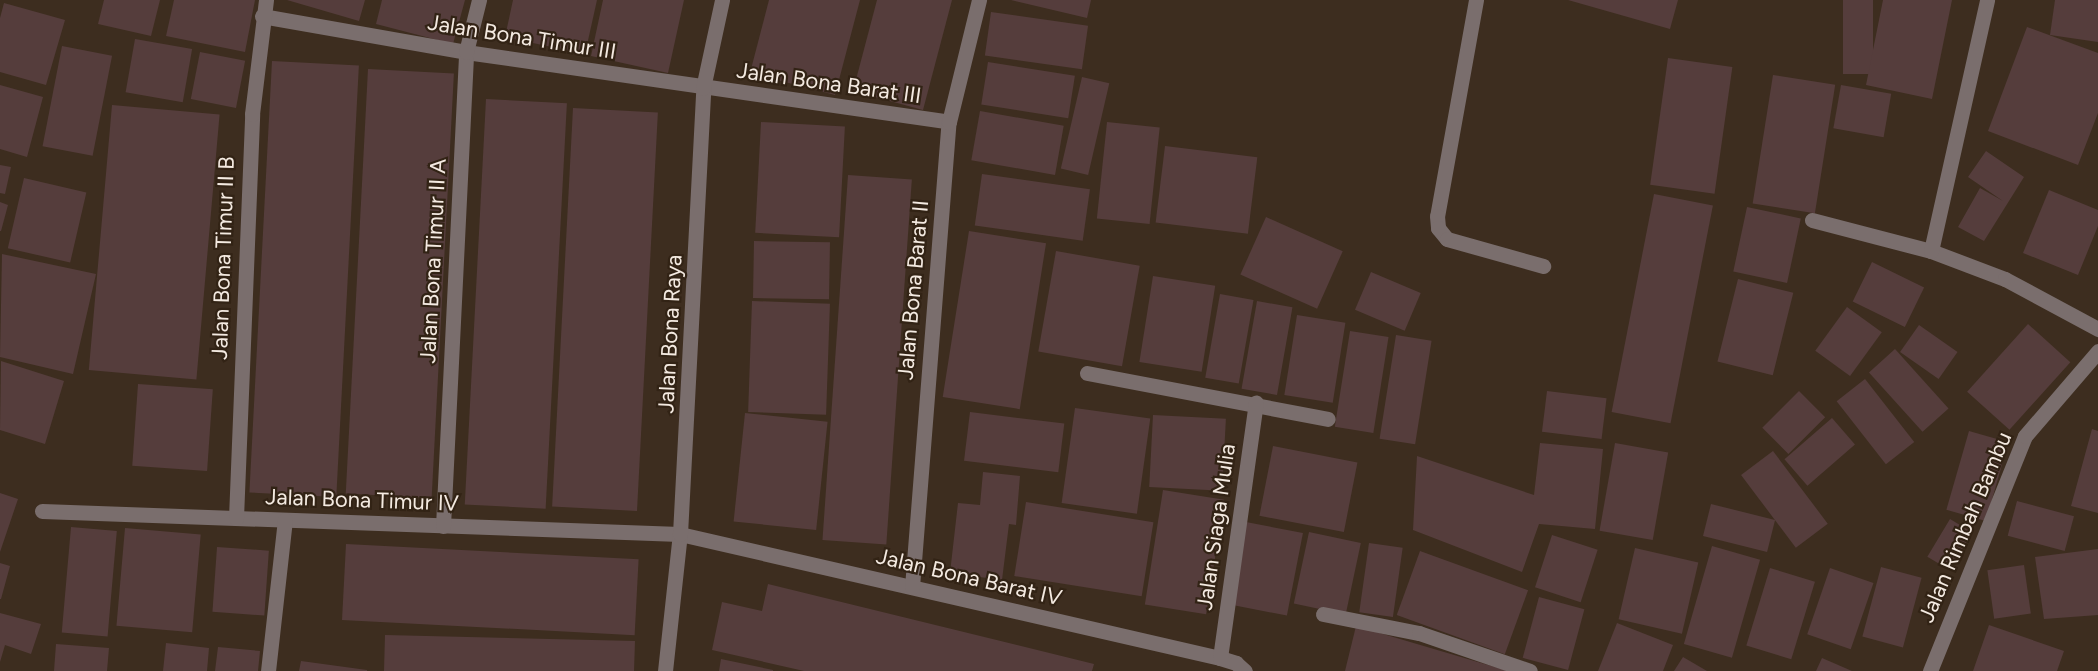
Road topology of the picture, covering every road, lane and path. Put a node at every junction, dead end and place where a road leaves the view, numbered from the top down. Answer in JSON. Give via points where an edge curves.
{"nodes":[{"id":1,"x":266,"y":0,"type":"edge"},
{"id":2,"x":479,"y":0,"type":"edge"},
{"id":3,"x":722,"y":0,"type":"edge"},
{"id":4,"x":979,"y":0,"type":"edge"},
{"id":5,"x":1476,"y":0,"type":"edge"},
{"id":6,"x":1987,"y":0,"type":"edge"},
{"id":7,"x":262,"y":16,"type":"junction"},
{"id":8,"x":466,"y":52,"type":"junction"},
{"id":9,"x":704,"y":88,"type":"junction"},
{"id":10,"x":949,"y":122,"type":"junction"},
{"id":11,"x":1812,"y":220,"type":"dead end"},
{"id":12,"x":1931,"y":251,"type":"junction"},
{"id":13,"x":1543,"y":266,"type":"dead end"},
{"id":14,"x":2098,"y":329,"type":"edge"},
{"id":15,"x":2098,"y":351,"type":"edge"},
{"id":16,"x":1087,"y":373,"type":"dead end"},
{"id":17,"x":1256,"y":403,"type":"junction"},
{"id":18,"x":1328,"y":419,"type":"dead end"},
{"id":19,"x":42,"y":512,"type":"dead end"},
{"id":20,"x":236,"y":518,"type":"junction"},
{"id":21,"x":285,"y":520,"type":"junction"},
{"id":22,"x":443,"y":526,"type":"junction"},
{"id":23,"x":680,"y":534,"type":"junction"},
{"id":24,"x":912,"y":587,"type":"junction"},
{"id":25,"x":1323,"y":614,"type":"dead end"},
{"id":26,"x":1220,"y":658,"type":"junction"},
{"id":27,"x":268,"y":671,"type":"edge"},
{"id":28,"x":665,"y":671,"type":"edge"},
{"id":29,"x":1245,"y":671,"type":"edge"},
{"id":30,"x":1530,"y":671,"type":"edge"},
{"id":31,"x":1930,"y":671,"type":"edge"}],
"edges":[{"from":1,"to":7,"type":"street","name":"Jalan Bona Timur II B"},
{"from":2,"to":8,"type":"street","name":"Jalan Bona Timur II A"},
{"from":3,"to":9,"type":"street","name":"Jalan Bona Raya"},
{"from":4,"to":10,"type":"street","name":"Jalan Bona Barat II"},
{"from":5,"to":13,"type":"street","via":[[1438,228],[1447,239]]},
{"from":6,"to":12,"type":"street"},
{"from":7,"to":8,"type":"street","name":"Jalan Bona Timur III"},
{"from":7,"to":20,"type":"street","name":"Jalan Bona Timur II B","via":[[252,114]]},
{"from":8,"to":9,"type":"street","name":"Jalan Bona Timur III"},
{"from":8,"to":22,"type":"street","name":"Jalan Bona Timur II A"},
{"from":9,"to":10,"type":"street","name":"Jalan Bona Barat III"},
{"from":9,"to":23,"type":"street","name":"Jalan Bona Raya"},
{"from":10,"to":24,"type":"street","name":"Jalan Bona Barat II"},
{"from":11,"to":12,"type":"street"},
{"from":12,"to":14,"type":"street","via":[[2005,279]]},
{"from":15,"to":31,"type":"street","name":"Jalan Rimbah Bambu","via":[[2025,436]]},
{"from":16,"to":17,"type":"street"},
{"from":17,"to":18,"type":"street"},
{"from":17,"to":26,"type":"street","name":"Jalan Siaga Mulia"},
{"from":19,"to":20,"type":"street","name":"Jalan Bona Timur IV"},
{"from":20,"to":21,"type":"street","name":"Jalan Bona Timur IV"},
{"from":21,"to":22,"type":"street","name":"Jalan Bona Timur IV"},
{"from":21,"to":27,"type":"street"},
{"from":22,"to":23,"type":"street","name":"Jalan Bona Timur IV"},
{"from":23,"to":24,"type":"street","name":"Jalan Bona Barat IV"},
{"from":23,"to":28,"type":"street","name":"Jalan Bona Raya"},
{"from":24,"to":26,"type":"street","name":"Jalan Bona Barat IV"},
{"from":25,"to":30,"type":"street","via":[[1419,633]]},
{"from":26,"to":29,"type":"street","name":"Jalan Bona Barat IV"}]}
